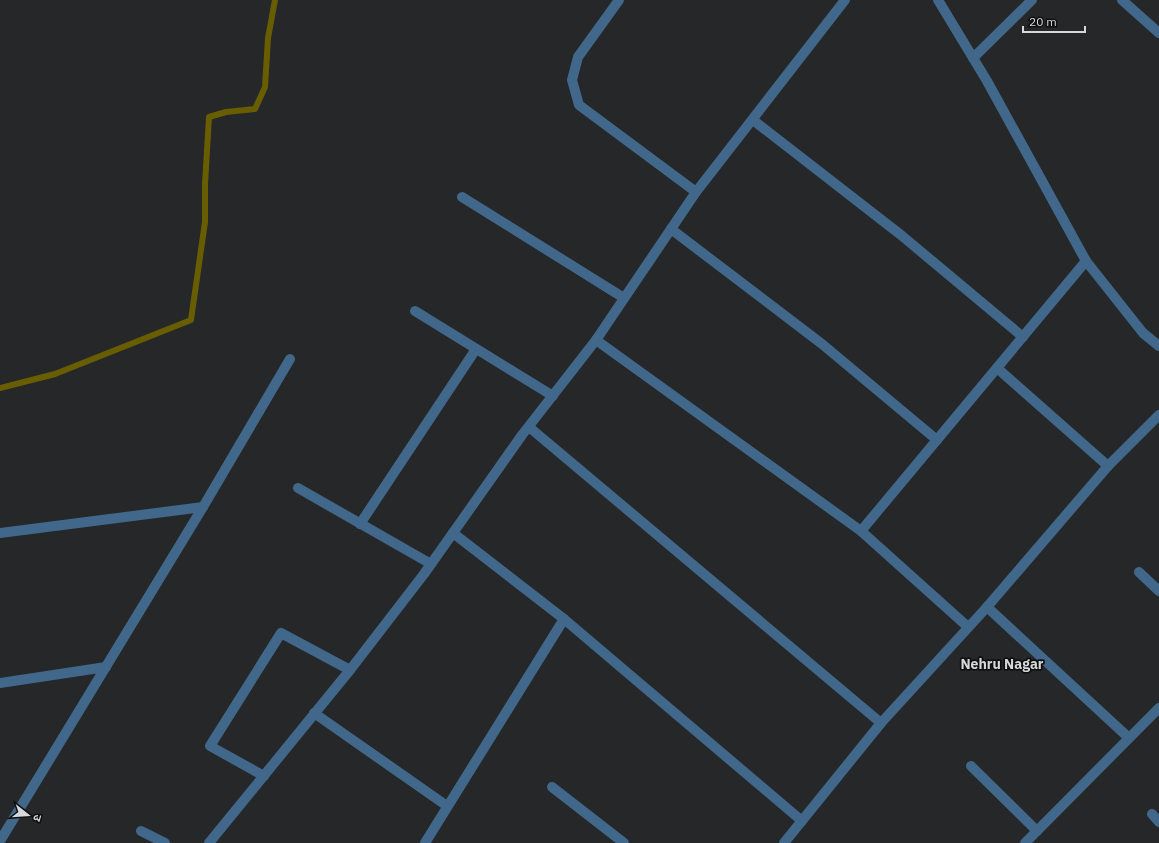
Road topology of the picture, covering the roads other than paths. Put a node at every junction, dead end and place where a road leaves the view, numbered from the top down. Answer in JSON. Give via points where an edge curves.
{"nodes":[{"id":1,"x":619,"y":0,"type":"edge"},
{"id":2,"x":845,"y":0,"type":"edge"},
{"id":3,"x":938,"y":0,"type":"edge"},
{"id":4,"x":1032,"y":0,"type":"edge"},
{"id":5,"x":1122,"y":0,"type":"edge"},
{"id":6,"x":1159,"y":33,"type":"edge"},
{"id":7,"x":973,"y":58,"type":"junction"},
{"id":8,"x":753,"y":120,"type":"junction"},
{"id":9,"x":696,"y":192,"type":"junction"},
{"id":10,"x":462,"y":196,"type":"dead end"},
{"id":11,"x":671,"y":229,"type":"junction"},
{"id":12,"x":1086,"y":261,"type":"junction"},
{"id":13,"x":624,"y":298,"type":"junction"},
{"id":14,"x":415,"y":311,"type":"dead end"},
{"id":15,"x":1023,"y":337,"type":"junction"},
{"id":16,"x":596,"y":340,"type":"junction"},
{"id":17,"x":1159,"y":346,"type":"edge"},
{"id":18,"x":476,"y":349,"type":"junction"},
{"id":19,"x":290,"y":359,"type":"dead end"},
{"id":20,"x":996,"y":368,"type":"junction"},
{"id":21,"x":553,"y":396,"type":"junction"},
{"id":22,"x":1159,"y":415,"type":"edge"},
{"id":23,"x":529,"y":427,"type":"junction"},
{"id":24,"x":937,"y":440,"type":"junction"},
{"id":25,"x":1108,"y":466,"type":"junction"},
{"id":26,"x":298,"y":488,"type":"dead end"},
{"id":27,"x":203,"y":507,"type":"junction"},
{"id":28,"x":360,"y":524,"type":"junction"},
{"id":29,"x":861,"y":531,"type":"junction"},
{"id":30,"x":453,"y":533,"type":"junction"},
{"id":31,"x":0,"y":534,"type":"edge"},
{"id":32,"x":432,"y":564,"type":"junction"},
{"id":33,"x":1139,"y":572,"type":"dead end"},
{"id":34,"x":1159,"y":591,"type":"edge"},
{"id":35,"x":987,"y":607,"type":"junction"},
{"id":36,"x":564,"y":619,"type":"junction"},
{"id":37,"x":968,"y":627,"type":"junction"},
{"id":38,"x":106,"y":667,"type":"junction"},
{"id":39,"x":350,"y":670,"type":"junction"},
{"id":40,"x":0,"y":683,"type":"edge"},
{"id":41,"x":1159,"y":708,"type":"edge"},
{"id":42,"x":314,"y":713,"type":"junction"},
{"id":43,"x":881,"y":723,"type":"junction"},
{"id":44,"x":1129,"y":738,"type":"junction"},
{"id":45,"x":971,"y":766,"type":"dead end"},
{"id":46,"x":264,"y":776,"type":"junction"},
{"id":47,"x":552,"y":787,"type":"dead end"},
{"id":48,"x":447,"y":806,"type":"junction"},
{"id":49,"x":1152,"y":814,"type":"dead end"},
{"id":50,"x":802,"y":821,"type":"junction"},
{"id":51,"x":1159,"y":822,"type":"edge"},
{"id":52,"x":141,"y":831,"type":"dead end"},
{"id":53,"x":1037,"y":831,"type":"junction"},
{"id":54,"x":0,"y":840,"type":"edge"},
{"id":55,"x":165,"y":843,"type":"edge"},
{"id":56,"x":209,"y":843,"type":"edge"},
{"id":57,"x":425,"y":843,"type":"edge"},
{"id":58,"x":624,"y":843,"type":"edge"},
{"id":59,"x":784,"y":843,"type":"edge"},
{"id":60,"x":1025,"y":843,"type":"edge"}],
"edges":[{"from":1,"to":9,"type":"street","via":[[578,57],[572,80],[579,105]]},
{"from":2,"to":8,"type":"street"},
{"from":3,"to":7,"type":"street"},
{"from":4,"to":7,"type":"street"},
{"from":5,"to":6,"type":"street"},
{"from":7,"to":12,"type":"street"},
{"from":8,"to":9,"type":"street"},
{"from":8,"to":15,"type":"street"},
{"from":9,"to":11,"type":"street"},
{"from":10,"to":13,"type":"street"},
{"from":11,"to":13,"type":"street"},
{"from":11,"to":24,"type":"street","via":[[822,344]]},
{"from":12,"to":15,"type":"street"},
{"from":12,"to":17,"type":"street","via":[[1143,333]]},
{"from":13,"to":16,"type":"street"},
{"from":14,"to":18,"type":"street"},
{"from":15,"to":20,"type":"street"},
{"from":16,"to":21,"type":"street"},
{"from":16,"to":29,"type":"street"},
{"from":18,"to":21,"type":"street"},
{"from":18,"to":28,"type":"street"},
{"from":19,"to":27,"type":"street"},
{"from":20,"to":24,"type":"street"},
{"from":20,"to":25,"type":"street"},
{"from":21,"to":23,"type":"street"},
{"from":22,"to":25,"type":"street"},
{"from":23,"to":30,"type":"street"},
{"from":23,"to":43,"type":"street"},
{"from":24,"to":29,"type":"street"},
{"from":25,"to":35,"type":"street"},
{"from":26,"to":28,"type":"street"},
{"from":27,"to":31,"type":"street"},
{"from":27,"to":38,"type":"street"},
{"from":28,"to":32,"type":"street"},
{"from":29,"to":37,"type":"street"},
{"from":30,"to":32,"type":"street"},
{"from":30,"to":36,"type":"street"},
{"from":32,"to":39,"type":"street"},
{"from":33,"to":34,"type":"street"},
{"from":35,"to":37,"type":"street"},
{"from":35,"to":44,"type":"street"},
{"from":36,"to":48,"type":"street"},
{"from":36,"to":50,"type":"street"},
{"from":37,"to":43,"type":"street"},
{"from":38,"to":40,"type":"street"},
{"from":38,"to":54,"type":"street"},
{"from":39,"to":42,"type":"street"},
{"from":39,"to":46,"type":"street","via":[[281,633],[210,746]]},
{"from":41,"to":44,"type":"street"},
{"from":42,"to":46,"type":"street"},
{"from":42,"to":48,"type":"street"},
{"from":43,"to":50,"type":"street"},
{"from":44,"to":53,"type":"street"},
{"from":45,"to":53,"type":"street"},
{"from":46,"to":56,"type":"street"},
{"from":47,"to":58,"type":"street"},
{"from":48,"to":57,"type":"street"},
{"from":49,"to":51,"type":"street"},
{"from":50,"to":59,"type":"street"},
{"from":52,"to":55,"type":"street"},
{"from":53,"to":60,"type":"street"}]}
